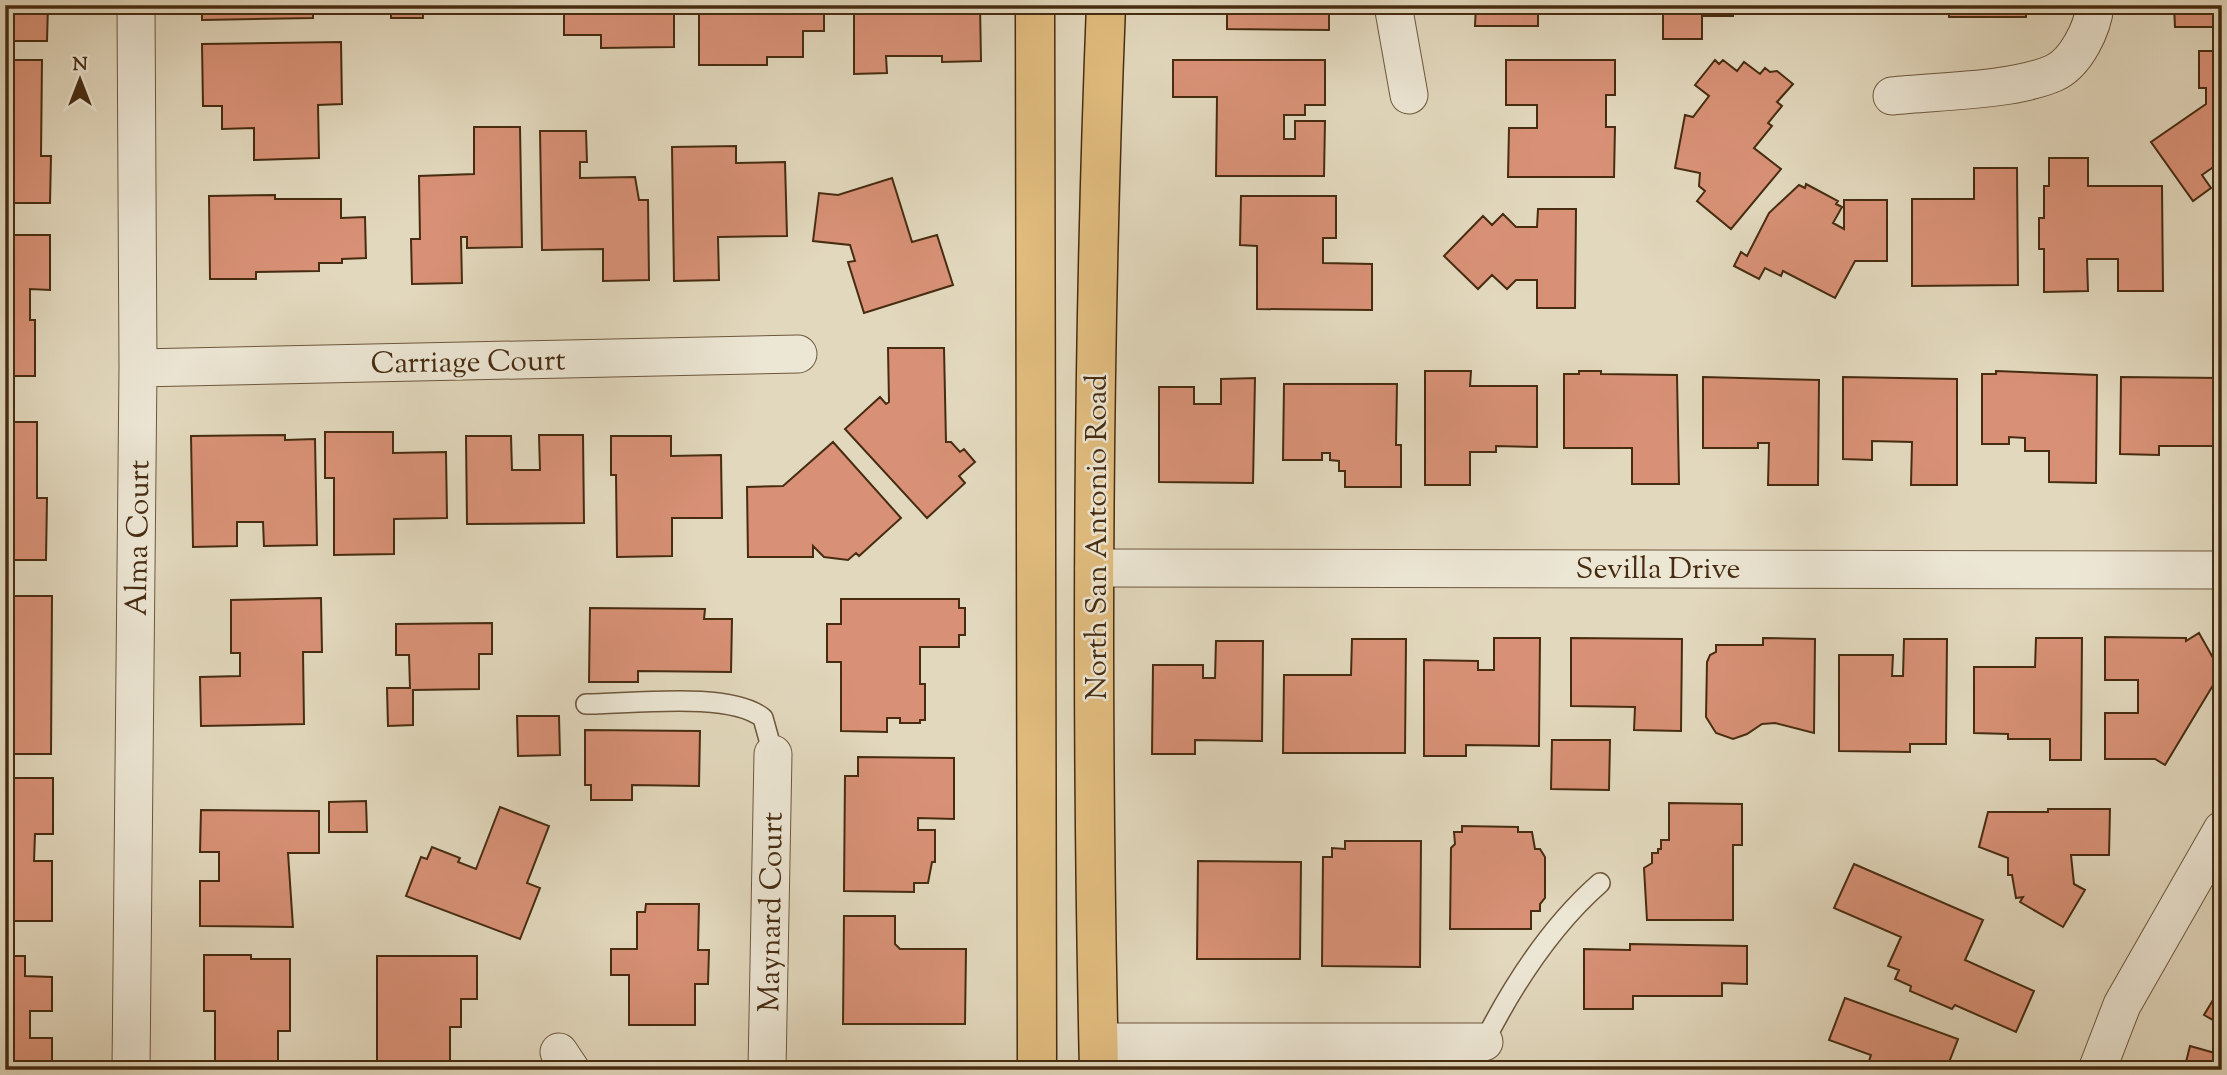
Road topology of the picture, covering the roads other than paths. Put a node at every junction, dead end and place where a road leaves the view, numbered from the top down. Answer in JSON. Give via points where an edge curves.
{"nodes":[{"id":1,"x":136,"y":5,"type":"edge"},
{"id":2,"x":1035,"y":5,"type":"edge"},
{"id":3,"x":1106,"y":5,"type":"edge"},
{"id":4,"x":1393,"y":5,"type":"edge"},
{"id":5,"x":2095,"y":5,"type":"edge"},
{"id":6,"x":1409,"y":95,"type":"dead end"},
{"id":7,"x":1892,"y":96,"type":"dead end"},
{"id":8,"x":798,"y":354,"type":"dead end"},
{"id":9,"x":138,"y":369,"type":"junction"},
{"id":10,"x":1094,"y":568,"type":"junction"},
{"id":11,"x":2222,"y":570,"type":"edge"},
{"id":12,"x":586,"y":704,"type":"dead end"},
{"id":13,"x":773,"y":754,"type":"joint"},
{"id":14,"x":2222,"y":830,"type":"edge"},
{"id":15,"x":1600,"y":883,"type":"dead end"},
{"id":16,"x":1484,"y":1042,"type":"joint"},
{"id":17,"x":1099,"y":1056,"type":"edge"},
{"id":18,"x":131,"y":1070,"type":"edge"},
{"id":19,"x":767,"y":1070,"type":"edge"},
{"id":20,"x":1037,"y":1070,"type":"edge"},
{"id":21,"x":2097,"y":1070,"type":"edge"}],
"edges":[{"from":1,"to":9,"type":"street","name":"Alma Court"},
{"from":2,"to":20,"type":"main road","name":"North San Antonio Road"},
{"from":3,"to":10,"type":"main road","name":"North San Antonio Road","via":[[1100,94]]},
{"from":4,"to":6,"type":"street"},
{"from":5,"to":7,"type":"street","via":[[2094,20],[2084,39],[2057,72],[2026,82]]},
{"from":8,"to":9,"type":"street","name":"Carriage Court"},
{"from":9,"to":18,"type":"street","name":"Alma Court"},
{"from":10,"to":11,"type":"street","name":"Sevilla Drive"},
{"from":10,"to":17,"type":"main road","name":"North San Antonio Road"},
{"from":12,"to":13,"type":"lane","via":[[715,702],[744,706],[762,718]]},
{"from":13,"to":19,"type":"street","name":"Maynard Court"},
{"from":14,"to":21,"type":"street","via":[[2122,1005]]},
{"from":15,"to":16,"type":"lane","via":[[1524,971]]},
{"from":16,"to":17,"type":"street"}]}
